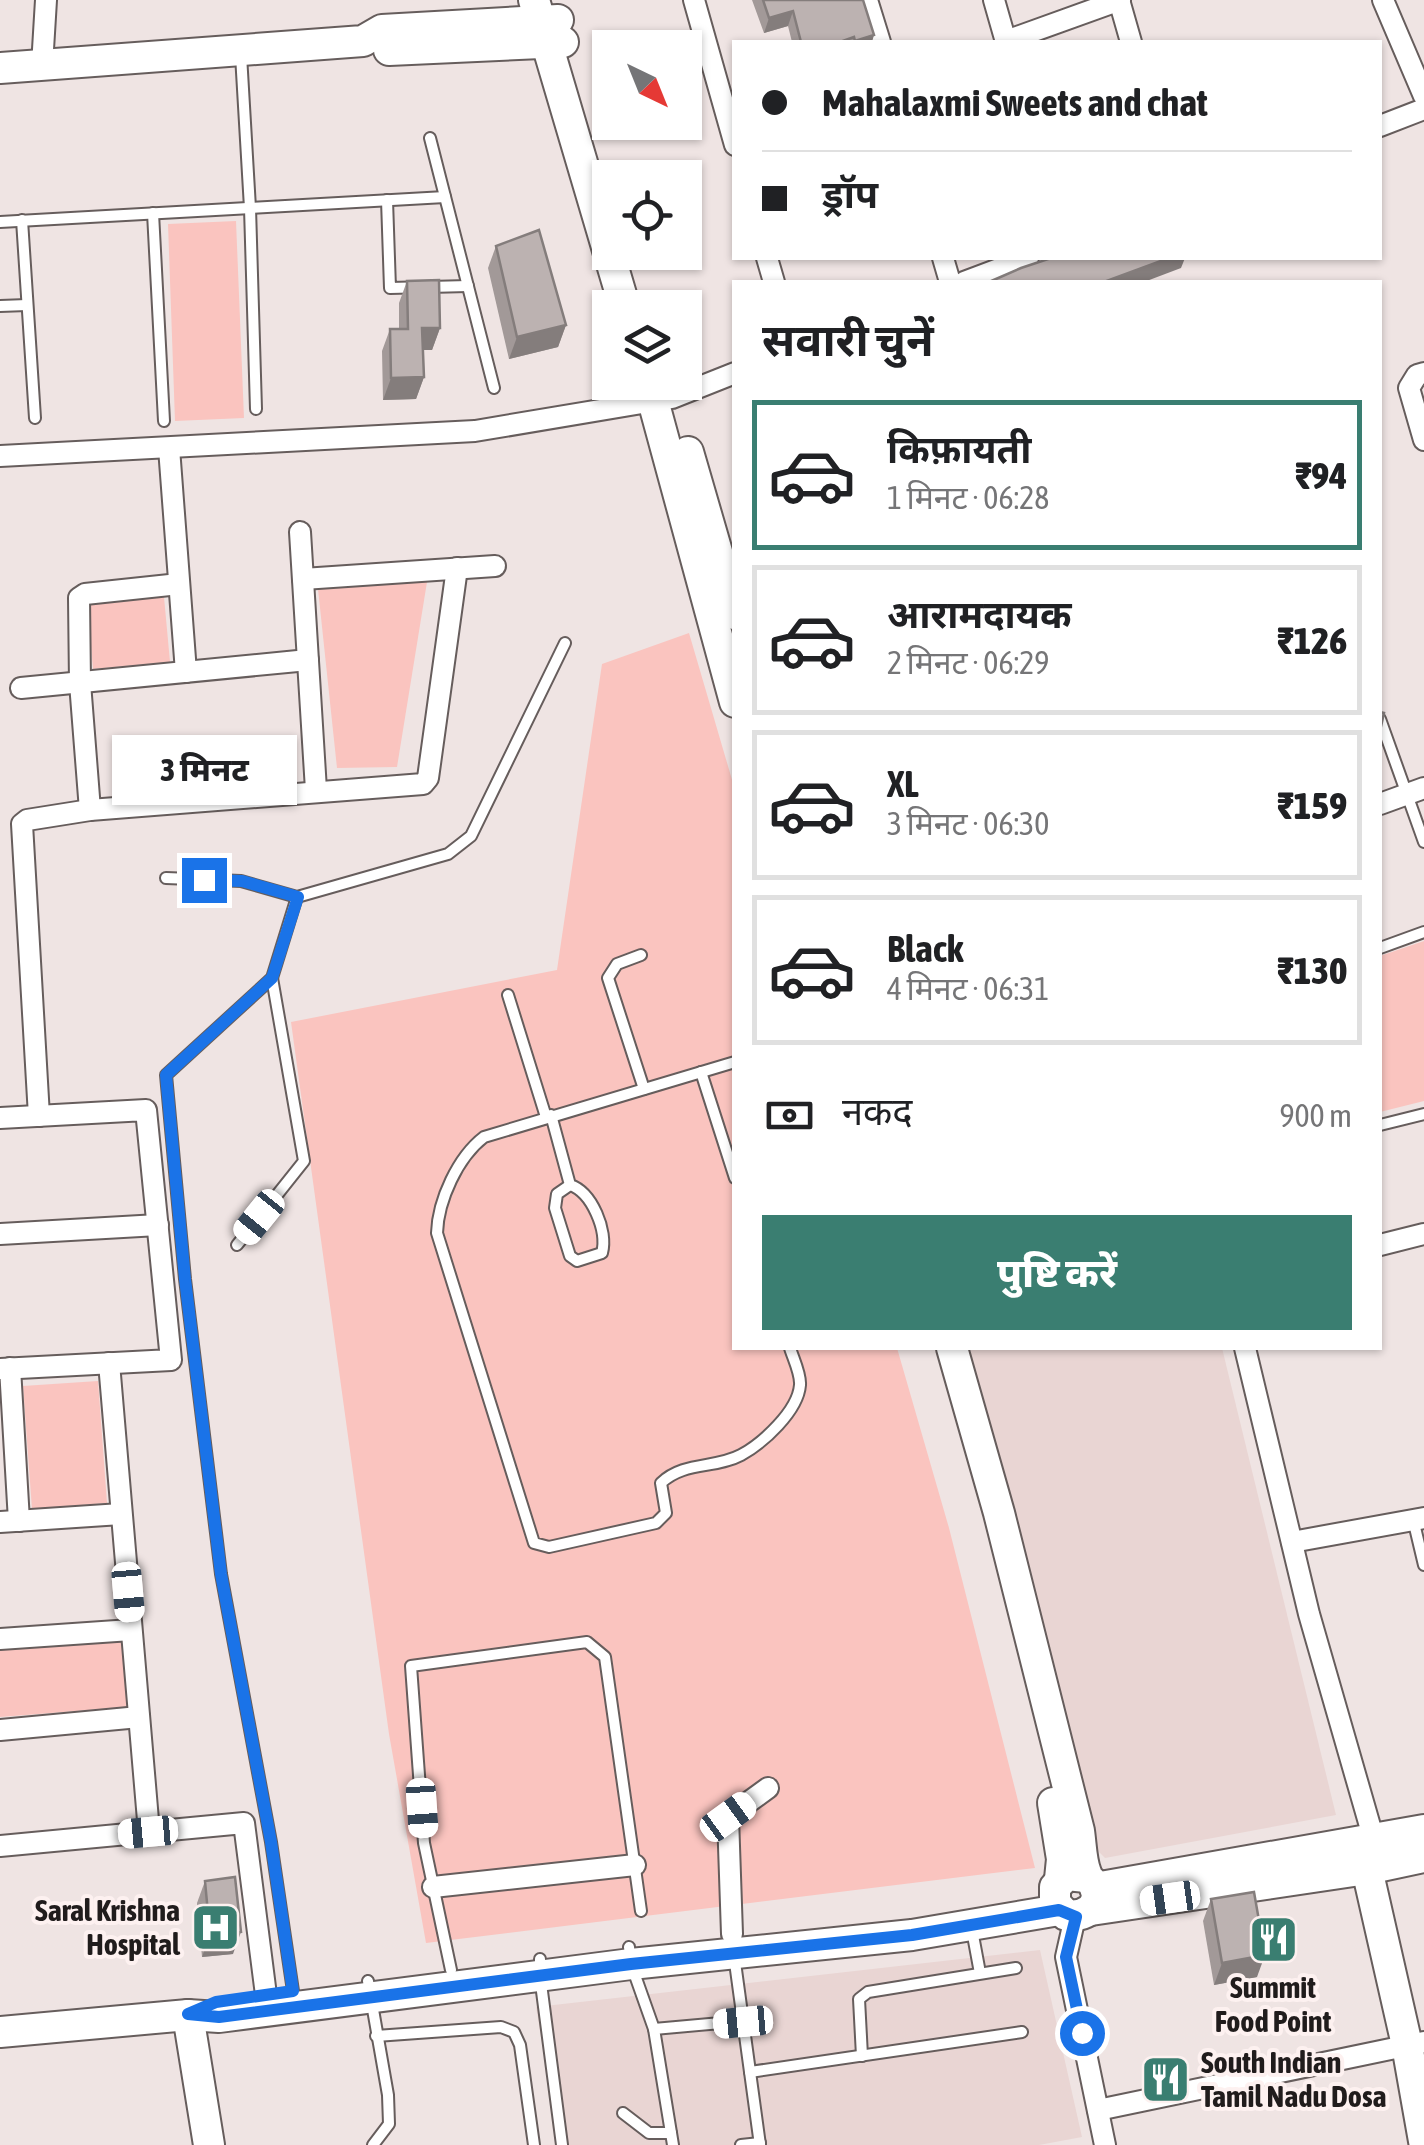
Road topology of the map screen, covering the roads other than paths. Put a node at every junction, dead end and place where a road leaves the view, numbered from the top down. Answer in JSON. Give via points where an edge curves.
{"nodes":[{"id":1,"x":46,"y":0,"type":"edge"},
{"id":2,"x":694,"y":0,"type":"edge"},
{"id":3,"x":867,"y":0,"type":"edge"},
{"id":4,"x":994,"y":0,"type":"edge"},
{"id":5,"x":1119,"y":0,"type":"edge"},
{"id":6,"x":1384,"y":0,"type":"edge"},
{"id":7,"x":549,"y":21,"type":"edge"},
{"id":8,"x":879,"y":40,"type":"edge"},
{"id":9,"x":1005,"y":40,"type":"edge"},
{"id":10,"x":1011,"y":40,"type":"edge"},
{"id":11,"x":1130,"y":40,"type":"edge"},
{"id":12,"x":240,"y":52,"type":"junction"},
{"id":13,"x":42,"y":66,"type":"junction"},
{"id":14,"x":0,"y":68,"type":"edge"},
{"id":15,"x":1424,"y":96,"type":"edge"},
{"id":16,"x":730,"y":105,"type":"edge"},
{"id":17,"x":1424,"y":109,"type":"edge"},
{"id":18,"x":1382,"y":125,"type":"edge"},
{"id":19,"x":430,"y":138,"type":"dead end"},
{"id":20,"x":595,"y":160,"type":"edge"},
{"id":21,"x":445,"y":197,"type":"junction"},
{"id":22,"x":387,"y":200,"type":"junction"},
{"id":23,"x":250,"y":208,"type":"junction"},
{"id":24,"x":153,"y":213,"type":"junction"},
{"id":25,"x":22,"y":220,"type":"junction"},
{"id":26,"x":0,"y":222,"type":"edge"},
{"id":27,"x":1023,"y":260,"type":"edge"},
{"id":28,"x":969,"y":280,"type":"edge"},
{"id":29,"x":468,"y":286,"type":"junction"},
{"id":30,"x":620,"y":290,"type":"edge"},
{"id":31,"x":28,"y":305,"type":"junction"},
{"id":32,"x":0,"y":306,"type":"edge"},
{"id":33,"x":1424,"y":373,"type":"edge"},
{"id":34,"x":732,"y":374,"type":"edge"},
{"id":35,"x":702,"y":381,"type":"edge"},
{"id":36,"x":494,"y":388,"type":"dead end"},
{"id":37,"x":619,"y":400,"type":"edge"},
{"id":38,"x":662,"y":400,"type":"edge"},
{"id":39,"x":663,"y":400,"type":"edge"},
{"id":40,"x":256,"y":409,"type":"dead end"},
{"id":41,"x":35,"y":418,"type":"dead end"},
{"id":42,"x":164,"y":421,"type":"dead end"},
{"id":43,"x":1424,"y":440,"type":"edge"},
{"id":44,"x":169,"y":448,"type":"junction"},
{"id":45,"x":0,"y":456,"type":"edge"},
{"id":46,"x":300,"y":532,"type":"dead end"},
{"id":47,"x":495,"y":566,"type":"dead end"},
{"id":48,"x":458,"y":568,"type":"junction"},
{"id":49,"x":303,"y":578,"type":"junction"},
{"id":50,"x":179,"y":584,"type":"junction"},
{"id":51,"x":732,"y":605,"type":"edge"},
{"id":52,"x":564,"y":643,"type":"dead end"},
{"id":53,"x":308,"y":660,"type":"junction"},
{"id":54,"x":186,"y":672,"type":"junction"},
{"id":55,"x":80,"y":682,"type":"junction"},
{"id":56,"x":10,"y":690,"type":"edge"},
{"id":57,"x":732,"y":690,"type":"edge"},
{"id":58,"x":1382,"y":723,"type":"edge"},
{"id":59,"x":316,"y":790,"type":"junction"},
{"id":60,"x":1415,"y":791,"type":"edge"},
{"id":61,"x":1382,"y":803,"type":"edge"},
{"id":62,"x":90,"y":810,"type":"junction"},
{"id":63,"x":1424,"y":842,"type":"edge"},
{"id":64,"x":166,"y":878,"type":"dead end"},
{"id":65,"x":298,"y":897,"type":"junction"},
{"id":66,"x":1424,"y":932,"type":"edge"},
{"id":67,"x":1382,"y":947,"type":"edge"},
{"id":68,"x":640,"y":955,"type":"dead end"},
{"id":69,"x":272,"y":978,"type":"junction"},
{"id":70,"x":508,"y":994,"type":"dead end"},
{"id":71,"x":732,"y":1063,"type":"edge"},
{"id":72,"x":702,"y":1072,"type":"junction"},
{"id":73,"x":644,"y":1089,"type":"junction"},
{"id":74,"x":1424,"y":1114,"type":"edge"},
{"id":75,"x":39,"y":1116,"type":"junction"},
{"id":76,"x":548,"y":1116,"type":"junction"},
{"id":77,"x":0,"y":1118,"type":"edge"},
{"id":78,"x":1382,"y":1124,"type":"edge"},
{"id":79,"x":732,"y":1168,"type":"edge"},
{"id":80,"x":570,"y":1185,"type":"junction"},
{"id":81,"x":158,"y":1225,"type":"junction"},
{"id":82,"x":0,"y":1234,"type":"edge"},
{"id":83,"x":1424,"y":1234,"type":"edge"},
{"id":84,"x":1382,"y":1244,"type":"edge"},
{"id":85,"x":237,"y":1245,"type":"dead end"},
{"id":86,"x":791,"y":1350,"type":"edge"},
{"id":87,"x":933,"y":1350,"type":"edge"},
{"id":88,"x":953,"y":1350,"type":"edge"},
{"id":89,"x":1245,"y":1350,"type":"edge"},
{"id":90,"x":109,"y":1363,"type":"junction"},
{"id":91,"x":5,"y":1369,"type":"edge"},
{"id":92,"x":121,"y":1514,"type":"junction"},
{"id":93,"x":1419,"y":1518,"type":"edge"},
{"id":94,"x":9,"y":1522,"type":"edge"},
{"id":95,"x":1292,"y":1542,"type":"junction"},
{"id":96,"x":1424,"y":1565,"type":"edge"},
{"id":97,"x":131,"y":1630,"type":"junction"},
{"id":98,"x":0,"y":1638,"type":"edge"},
{"id":99,"x":139,"y":1716,"type":"junction"},
{"id":100,"x":0,"y":1730,"type":"edge"},
{"id":101,"x":768,"y":1788,"type":"dead end"},
{"id":102,"x":1424,"y":1830,"type":"edge"},
{"id":103,"x":148,"y":1832,"type":"junction"},
{"id":104,"x":0,"y":1846,"type":"edge"},
{"id":105,"x":1375,"y":1858,"type":"junction"},
{"id":106,"x":1424,"y":1858,"type":"edge"},
{"id":107,"x":634,"y":1865,"type":"junction"},
{"id":108,"x":434,"y":1887,"type":"junction"},
{"id":109,"x":1074,"y":1897,"type":"junction"},
{"id":110,"x":641,"y":1911,"type":"dead end"},
{"id":111,"x":970,"y":1925,"type":"junction"},
{"id":112,"x":866,"y":1930,"type":"junction"},
{"id":113,"x":733,"y":1944,"type":"junction"},
{"id":114,"x":630,"y":1955,"type":"junction"},
{"id":115,"x":540,"y":1968,"type":"junction"},
{"id":116,"x":1016,"y":1968,"type":"dead end"},
{"id":117,"x":451,"y":1970,"type":"junction"},
{"id":118,"x":980,"y":1973,"type":"junction"},
{"id":119,"x":369,"y":1989,"type":"junction"},
{"id":120,"x":279,"y":1993,"type":"junction"},
{"id":121,"x":188,"y":2014,"type":"junction"},
{"id":122,"x":743,"y":2022,"type":"junction"},
{"id":123,"x":654,"y":2029,"type":"junction"},
{"id":124,"x":0,"y":2032,"type":"edge"},
{"id":125,"x":1022,"y":2032,"type":"dead end"},
{"id":126,"x":376,"y":2036,"type":"junction"},
{"id":127,"x":1418,"y":2043,"type":"edge"},
{"id":128,"x":862,"y":2056,"type":"junction"},
{"id":129,"x":750,"y":2072,"type":"junction"},
{"id":130,"x":1098,"y":2110,"type":"junction"},
{"id":131,"x":623,"y":2113,"type":"dead end"},
{"id":132,"x":672,"y":2139,"type":"edge"},
{"id":133,"x":1424,"y":2140,"type":"edge"},
{"id":134,"x":760,"y":2144,"type":"edge"},
{"id":135,"x":209,"y":2145,"type":"edge"},
{"id":136,"x":373,"y":2145,"type":"edge"},
{"id":137,"x":534,"y":2145,"type":"edge"},
{"id":138,"x":562,"y":2145,"type":"edge"},
{"id":139,"x":742,"y":2145,"type":"edge"},
{"id":140,"x":1105,"y":2145,"type":"edge"}],
"edges":[{"from":1,"to":13,"type":"street"},
{"from":2,"to":16,"type":"street"},
{"from":3,"to":8,"type":"street"},
{"from":4,"to":9,"type":"street"},
{"from":5,"to":10,"type":"street"},
{"from":5,"to":11,"type":"street"},
{"from":6,"to":15,"type":"street"},
{"from":7,"to":12,"type":"main road","via":[[383,50],[363,41]]},
{"from":7,"to":20,"type":"main road"},
{"from":7,"to":30,"type":"main road"},
{"from":12,"to":13,"type":"main road"},
{"from":12,"to":23,"type":"lane"},
{"from":13,"to":14,"type":"main road"},
{"from":17,"to":18,"type":"street"},
{"from":19,"to":21,"type":"lane"},
{"from":21,"to":22,"type":"lane"},
{"from":21,"to":29,"type":"lane"},
{"from":22,"to":23,"type":"lane"},
{"from":22,"to":29,"type":"lane","via":[[390,288]]},
{"from":23,"to":24,"type":"lane"},
{"from":23,"to":40,"type":"lane"},
{"from":24,"to":25,"type":"lane"},
{"from":24,"to":42,"type":"lane"},
{"from":25,"to":26,"type":"lane"},
{"from":25,"to":31,"type":"lane"},
{"from":27,"to":28,"type":"street"},
{"from":29,"to":36,"type":"lane"},
{"from":31,"to":32,"type":"lane"},
{"from":31,"to":41,"type":"lane"},
{"from":33,"to":43,"type":"street","via":[[1409,388]]},
{"from":34,"to":35,"type":"street"},
{"from":37,"to":44,"type":"street","via":[[475,432]]},
{"from":38,"to":57,"type":"main road"},
{"from":39,"to":51,"type":"main road"},
{"from":44,"to":45,"type":"street"},
{"from":44,"to":50,"type":"street"},
{"from":46,"to":49,"type":"street"},
{"from":47,"to":48,"type":"street"},
{"from":48,"to":49,"type":"street"},
{"from":48,"to":59,"type":"street","via":[[426,781]]},
{"from":49,"to":53,"type":"street"},
{"from":50,"to":54,"type":"street"},
{"from":50,"to":55,"type":"street","via":[[82,595]]},
{"from":52,"to":65,"type":"lane","via":[[471,836],[448,854]]},
{"from":53,"to":54,"type":"street"},
{"from":53,"to":59,"type":"street"},
{"from":54,"to":55,"type":"street"},
{"from":55,"to":56,"type":"street"},
{"from":55,"to":62,"type":"street"},
{"from":58,"to":60,"type":"lane"},
{"from":59,"to":62,"type":"street"},
{"from":60,"to":61,"type":"street"},
{"from":60,"to":63,"type":"lane"},
{"from":62,"to":75,"type":"street","via":[[27,820],[20,828]]},
{"from":64,"to":65,"type":"lane","via":[[242,881]]},
{"from":65,"to":69,"type":"lane"},
{"from":66,"to":67,"type":"lane"},
{"from":68,"to":73,"type":"lane","via":[[617,964],[608,978]]},
{"from":69,"to":85,"type":"lane","via":[[304,1161]]},
{"from":69,"to":120,"type":"lane","via":[[166,1075],[221,1574],[271,1842]]},
{"from":70,"to":76,"type":"lane"},
{"from":71,"to":72,"type":"lane"},
{"from":72,"to":73,"type":"lane"},
{"from":72,"to":79,"type":"lane"},
{"from":73,"to":76,"type":"lane"},
{"from":74,"to":78,"type":"lane"},
{"from":75,"to":77,"type":"street"},
{"from":75,"to":81,"type":"street","via":[[146,1110]]},
{"from":76,"to":80,"type":"lane"},
{"from":76,"to":86,"type":"lane","via":[[470,1148],[438,1213],[437,1233],[534,1543],[549,1547],[656,1523],[666,1513],[661,1483],[674,1471],[740,1456],[795,1401],[801,1383]]},
{"from":80,"to":80,"type":"lane","via":[[590,1198],[604,1245],[602,1253],[577,1261],[555,1208],[557,1194]]},
{"from":81,"to":82,"type":"street"},
{"from":81,"to":90,"type":"street","via":[[171,1360]]},
{"from":83,"to":84,"type":"street"},
{"from":87,"to":109,"type":"main road"},
{"from":88,"to":109,"type":"main road","via":[[1079,1831]]},
{"from":89,"to":95,"type":"street"},
{"from":90,"to":91,"type":"street"},
{"from":90,"to":92,"type":"street"},
{"from":91,"to":94,"type":"street"},
{"from":92,"to":94,"type":"street"},
{"from":92,"to":97,"type":"street"},
{"from":93,"to":95,"type":"street"},
{"from":93,"to":96,"type":"lane"},
{"from":95,"to":105,"type":"street"},
{"from":97,"to":98,"type":"street"},
{"from":97,"to":99,"type":"street"},
{"from":99,"to":100,"type":"street"},
{"from":99,"to":103,"type":"street"},
{"from":101,"to":113,"type":"street","via":[[728,1817]]},
{"from":102,"to":105,"type":"main road"},
{"from":103,"to":104,"type":"street"},
{"from":103,"to":120,"type":"street","via":[[244,1823]]},
{"from":105,"to":106,"type":"main road"},
{"from":105,"to":109,"type":"main road"},
{"from":105,"to":127,"type":"main road"},
{"from":107,"to":108,"type":"street"},
{"from":107,"to":108,"type":"lane","via":[[605,1657],[587,1642],[412,1666],[424,1843]]},
{"from":107,"to":110,"type":"lane"},
{"from":108,"to":117,"type":"lane"},
{"from":109,"to":111,"type":"main road"},
{"from":109,"to":112,"type":"main road"},
{"from":109,"to":130,"type":"street","via":[[1066,1957]]},
{"from":111,"to":112,"type":"main road"},
{"from":111,"to":118,"type":"lane"},
{"from":112,"to":113,"type":"main road"},
{"from":113,"to":114,"type":"main road"},
{"from":113,"to":122,"type":"lane"},
{"from":114,"to":115,"type":"main road"},
{"from":114,"to":123,"type":"lane"},
{"from":115,"to":117,"type":"main road"},
{"from":115,"to":119,"type":"main road"},
{"from":115,"to":138,"type":"lane"},
{"from":116,"to":118,"type":"lane"},
{"from":117,"to":119,"type":"main road"},
{"from":118,"to":128,"type":"lane","via":[[868,1992],[859,1999]]},
{"from":119,"to":120,"type":"main road"},
{"from":119,"to":121,"type":"main road","via":[[219,2017]]},
{"from":119,"to":126,"type":"lane"},
{"from":120,"to":121,"type":"main road","via":[[216,2002]]},
{"from":121,"to":124,"type":"main road"},
{"from":121,"to":135,"type":"main road"},
{"from":122,"to":123,"type":"lane"},
{"from":122,"to":129,"type":"lane"},
{"from":123,"to":132,"type":"lane"},
{"from":125,"to":128,"type":"lane"},
{"from":126,"to":136,"type":"lane","via":[[389,2124]]},
{"from":126,"to":137,"type":"lane","via":[[501,2027],[514,2032]]},
{"from":127,"to":130,"type":"street"},
{"from":127,"to":133,"type":"main road"},
{"from":128,"to":129,"type":"lane"},
{"from":129,"to":134,"type":"lane"},
{"from":130,"to":140,"type":"street"},
{"from":131,"to":132,"type":"lane","via":[[649,2133]]},
{"from":134,"to":139,"type":"lane"}]}
